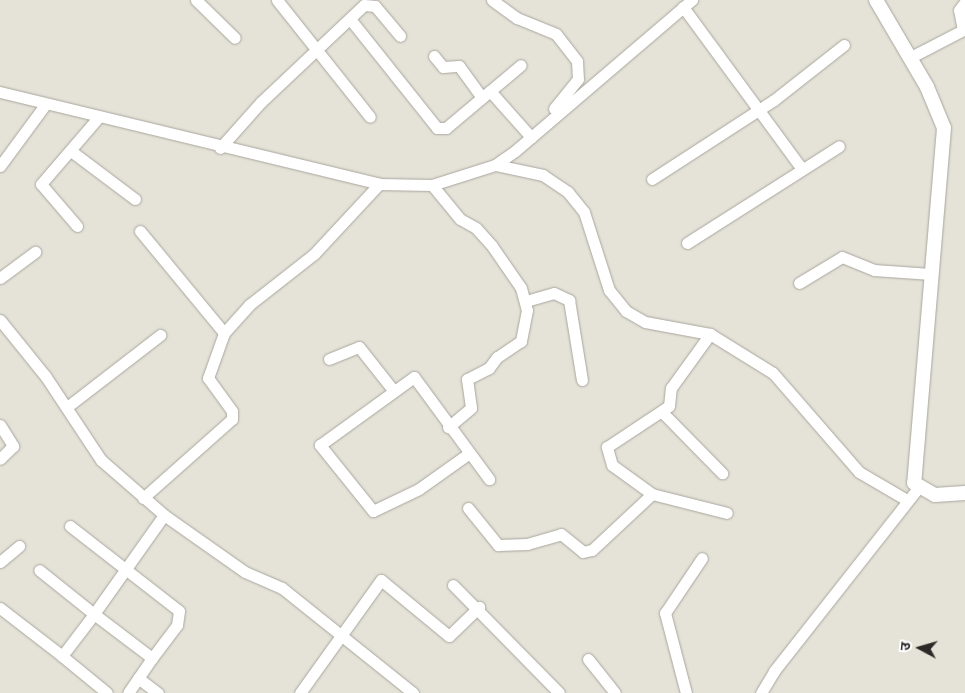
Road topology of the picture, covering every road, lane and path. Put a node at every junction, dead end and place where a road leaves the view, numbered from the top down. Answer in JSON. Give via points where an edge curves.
{"nodes":[{"id":1,"x":196,"y":0,"type":"edge"},
{"id":2,"x":277,"y":0,"type":"edge"},
{"id":3,"x":492,"y":0,"type":"edge"},
{"id":4,"x":876,"y":0,"type":"edge"},
{"id":5,"x":965,"y":2,"type":"edge"},
{"id":6,"x":688,"y":4,"type":"edge"},
{"id":7,"x":350,"y":19,"type":"junction"},
{"id":8,"x":400,"y":36,"type":"dead end"},
{"id":9,"x":235,"y":38,"type":"dead end"},
{"id":10,"x":844,"y":45,"type":"dead end"},
{"id":11,"x":320,"y":49,"type":"junction"},
{"id":12,"x":434,"y":56,"type":"dead end"},
{"id":13,"x":911,"y":57,"type":"junction"},
{"id":14,"x":521,"y":65,"type":"dead end"},
{"id":15,"x":0,"y":92,"type":"edge"},
{"id":16,"x":486,"y":94,"type":"junction"},
{"id":17,"x":45,"y":105,"type":"junction"},
{"id":18,"x":760,"y":108,"type":"junction"},
{"id":19,"x":370,"y":118,"type":"dead end"},
{"id":20,"x":548,"y":118,"type":"junction"},
{"id":21,"x":97,"y":119,"type":"junction"},
{"id":22,"x":531,"y":137,"type":"junction"},
{"id":23,"x":839,"y":146,"type":"dead end"},
{"id":24,"x":220,"y":148,"type":"junction"},
{"id":25,"x":71,"y":151,"type":"junction"},
{"id":26,"x":494,"y":165,"type":"junction"},
{"id":27,"x":0,"y":166,"type":"edge"},
{"id":28,"x":802,"y":169,"type":"junction"},
{"id":29,"x":652,"y":179,"type":"dead end"},
{"id":30,"x":378,"y":184,"type":"junction"},
{"id":31,"x":432,"y":185,"type":"junction"},
{"id":32,"x":135,"y":200,"type":"dead end"},
{"id":33,"x":77,"y":226,"type":"dead end"},
{"id":34,"x":140,"y":231,"type":"dead end"},
{"id":35,"x":687,"y":243,"type":"dead end"},
{"id":36,"x":35,"y":252,"type":"dead end"},
{"id":37,"x":931,"y":274,"type":"junction"},
{"id":38,"x":0,"y":278,"type":"edge"},
{"id":39,"x":799,"y":283,"type":"dead end"},
{"id":40,"x":526,"y":301,"type":"junction"},
{"id":41,"x":0,"y":320,"type":"edge"},
{"id":42,"x":224,"y":333,"type":"junction"},
{"id":43,"x":710,"y":334,"type":"junction"},
{"id":44,"x":160,"y":335,"type":"dead end"},
{"id":45,"x":329,"y":360,"type":"dead end"},
{"id":46,"x":582,"y":380,"type":"dead end"},
{"id":47,"x":393,"y":390,"type":"junction"},
{"id":48,"x":67,"y":407,"type":"junction"},
{"id":49,"x":662,"y":412,"type":"junction"},
{"id":50,"x":0,"y":425,"type":"edge"},
{"id":51,"x":448,"y":427,"type":"junction"},
{"id":52,"x":468,"y":454,"type":"junction"},
{"id":53,"x":0,"y":459,"type":"edge"},
{"id":54,"x":722,"y":473,"type":"dead end"},
{"id":55,"x":489,"y":479,"type":"dead end"},
{"id":56,"x":918,"y":488,"type":"junction"},
{"id":57,"x":965,"y":493,"type":"edge"},
{"id":58,"x":652,"y":494,"type":"junction"},
{"id":59,"x":143,"y":498,"type":"junction"},
{"id":60,"x":905,"y":499,"type":"junction"},
{"id":61,"x":468,"y":508,"type":"dead end"},
{"id":62,"x":727,"y":513,"type":"dead end"},
{"id":63,"x":164,"y":516,"type":"junction"},
{"id":64,"x":70,"y":526,"type":"dead end"},
{"id":65,"x":19,"y":546,"type":"dead end"},
{"id":66,"x":702,"y":558,"type":"dead end"},
{"id":67,"x":0,"y":562,"type":"edge"},
{"id":68,"x":39,"y":570,"type":"dead end"},
{"id":69,"x":126,"y":572,"type":"junction"},
{"id":70,"x":453,"y":585,"type":"dead end"},
{"id":71,"x":479,"y":606,"type":"junction"},
{"id":72,"x":0,"y":608,"type":"edge"},
{"id":73,"x":94,"y":614,"type":"junction"},
{"id":74,"x":340,"y":634,"type":"junction"},
{"id":75,"x":62,"y":656,"type":"junction"},
{"id":76,"x":152,"y":658,"type":"junction"},
{"id":77,"x":588,"y":659,"type":"dead end"},
{"id":78,"x":138,"y":678,"type":"junction"},
{"id":79,"x":107,"y":693,"type":"edge"},
{"id":80,"x":128,"y":693,"type":"edge"},
{"id":81,"x":158,"y":693,"type":"edge"},
{"id":82,"x":300,"y":693,"type":"edge"},
{"id":83,"x":413,"y":693,"type":"edge"},
{"id":84,"x":559,"y":693,"type":"edge"},
{"id":85,"x":615,"y":693,"type":"edge"},
{"id":86,"x":686,"y":693,"type":"edge"},
{"id":87,"x":761,"y":693,"type":"edge"}],
"edges":[{"from":1,"to":9,"type":"street"},
{"from":2,"to":11,"type":"street"},
{"from":3,"to":20,"type":"street","via":[[516,18],[556,34],[579,66],[578,79]]},
{"from":4,"to":13,"type":"street"},
{"from":5,"to":13,"type":"street","via":[[959,10],[963,30]]},
{"from":6,"to":18,"type":"street"},
{"from":6,"to":20,"type":"street"},
{"from":7,"to":8,"type":"street","via":[[371,3]]},
{"from":7,"to":11,"type":"street"},
{"from":7,"to":16,"type":"street","via":[[437,128],[446,128]]},
{"from":10,"to":18,"type":"street"},
{"from":11,"to":19,"type":"street"},
{"from":11,"to":24,"type":"street","via":[[261,102]]},
{"from":12,"to":16,"type":"street","via":[[444,66],[459,66]]},
{"from":13,"to":37,"type":"street","via":[[944,128]]},
{"from":14,"to":16,"type":"street"},
{"from":15,"to":17,"type":"street"},
{"from":16,"to":22,"type":"street"},
{"from":17,"to":21,"type":"street"},
{"from":17,"to":27,"type":"street"},
{"from":18,"to":28,"type":"street"},
{"from":18,"to":29,"type":"street"},
{"from":20,"to":22,"type":"street"},
{"from":21,"to":24,"type":"street"},
{"from":21,"to":25,"type":"street"},
{"from":22,"to":26,"type":"street"},
{"from":23,"to":28,"type":"street"},
{"from":24,"to":30,"type":"street"},
{"from":25,"to":32,"type":"street"},
{"from":25,"to":33,"type":"street","via":[[41,187]]},
{"from":26,"to":31,"type":"street"},
{"from":26,"to":43,"type":"street","via":[[543,175],[568,192],[584,212],[609,290],[626,311],[645,322]]},
{"from":28,"to":35,"type":"street"},
{"from":30,"to":31,"type":"street"},
{"from":30,"to":42,"type":"street","via":[[314,254],[249,305]]},
{"from":31,"to":40,"type":"street","via":[[460,219],[476,228],[492,246]]},
{"from":34,"to":42,"type":"street"},
{"from":36,"to":38,"type":"street"},
{"from":37,"to":39,"type":"street","via":[[874,270],[842,257]]},
{"from":37,"to":56,"type":"street","via":[[914,479]]},
{"from":40,"to":46,"type":"street","via":[[554,293],[569,300]]},
{"from":40,"to":51,"type":"street","via":[[521,341],[497,357],[490,368],[467,379],[471,408]]},
{"from":41,"to":48,"type":"street"},
{"from":42,"to":59,"type":"street","via":[[208,378],[232,411],[232,419]]},
{"from":43,"to":49,"type":"street","via":[[671,388],[672,403]]},
{"from":43,"to":60,"type":"street","via":[[773,373],[859,472]]},
{"from":44,"to":48,"type":"street"},
{"from":45,"to":47,"type":"street","via":[[359,346]]},
{"from":47,"to":51,"type":"street","via":[[415,378]]},
{"from":47,"to":52,"type":"street","via":[[320,445],[369,509],[419,489]]},
{"from":48,"to":59,"type":"street","via":[[101,460]]},
{"from":49,"to":54,"type":"street"},
{"from":49,"to":58,"type":"street","via":[[622,435],[605,450],[621,475]]},
{"from":50,"to":53,"type":"street","via":[[13,446]]},
{"from":51,"to":52,"type":"street"},
{"from":52,"to":55,"type":"street"},
{"from":56,"to":57,"type":"street","via":[[935,495]]},
{"from":56,"to":60,"type":"street"},
{"from":58,"to":61,"type":"street","via":[[585,552],[561,534],[519,546],[496,544]]},
{"from":58,"to":62,"type":"street"},
{"from":59,"to":63,"type":"street"},
{"from":60,"to":87,"type":"street"},
{"from":63,"to":69,"type":"street"},
{"from":63,"to":74,"type":"street","via":[[245,572],[282,588]]},
{"from":64,"to":69,"type":"street"},
{"from":65,"to":67,"type":"street"},
{"from":66,"to":86,"type":"street","via":[[665,613]]},
{"from":68,"to":73,"type":"street"},
{"from":69,"to":73,"type":"street"},
{"from":69,"to":76,"type":"street","via":[[179,611],[177,625]]},
{"from":70,"to":71,"type":"street"},
{"from":71,"to":74,"type":"street","via":[[449,636],[381,580]]},
{"from":71,"to":84,"type":"street"},
{"from":72,"to":75,"type":"street"},
{"from":73,"to":75,"type":"street"},
{"from":73,"to":76,"type":"street"},
{"from":74,"to":82,"type":"street"},
{"from":74,"to":83,"type":"street"},
{"from":75,"to":79,"type":"street"},
{"from":76,"to":78,"type":"street"},
{"from":77,"to":85,"type":"street"},
{"from":78,"to":80,"type":"street"},
{"from":78,"to":81,"type":"street"}]}
